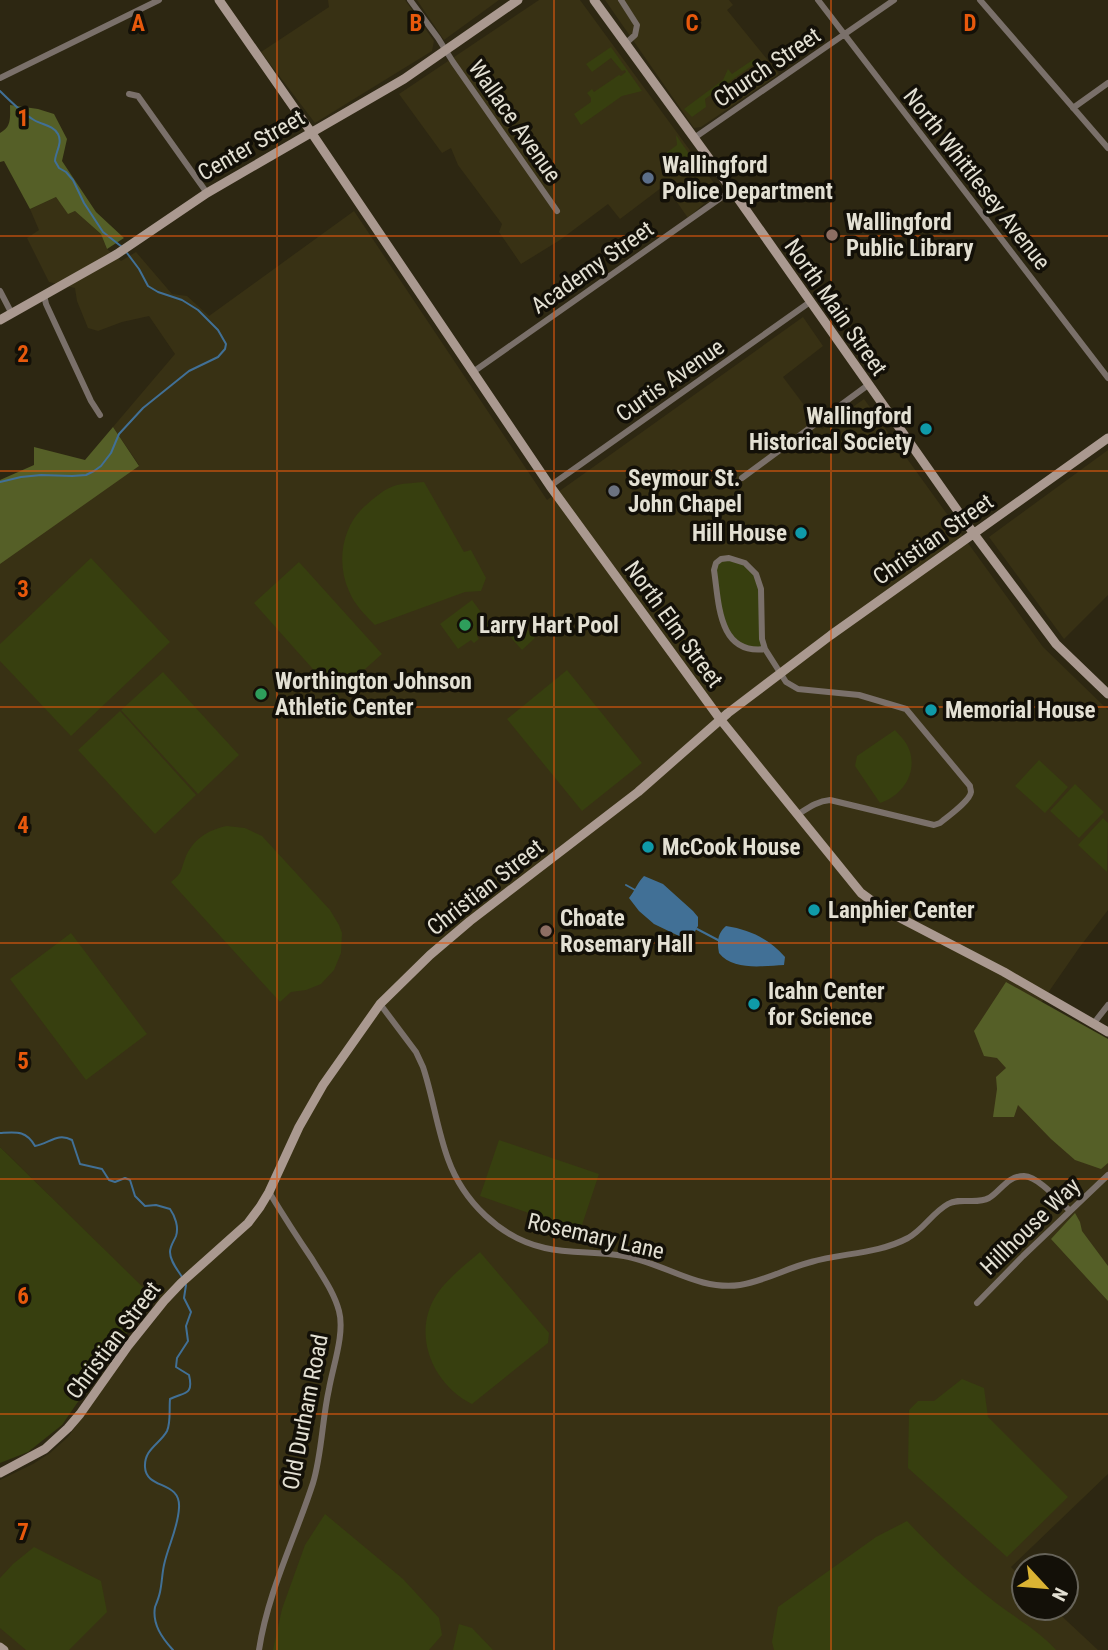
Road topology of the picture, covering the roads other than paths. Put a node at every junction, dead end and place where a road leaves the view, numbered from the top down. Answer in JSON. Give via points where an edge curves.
{"nodes":[{"id":1,"x":159,"y":0,"type":"edge"},
{"id":2,"x":219,"y":0,"type":"edge"},
{"id":3,"x":410,"y":0,"type":"edge"},
{"id":4,"x":518,"y":0,"type":"edge"},
{"id":5,"x":594,"y":0,"type":"edge"},
{"id":6,"x":621,"y":0,"type":"edge"},
{"id":7,"x":818,"y":0,"type":"edge"},
{"id":8,"x":894,"y":0,"type":"edge"},
{"id":9,"x":980,"y":0,"type":"edge"},
{"id":10,"x":845,"y":36,"type":"junction"},
{"id":11,"x":625,"y":44,"type":"junction"},
{"id":12,"x":446,"y":50,"type":"junction"},
{"id":13,"x":0,"y":78,"type":"edge"},
{"id":14,"x":1108,"y":83,"type":"edge"},
{"id":15,"x":129,"y":94,"type":"dead end"},
{"id":16,"x":1073,"y":108,"type":"junction"},
{"id":17,"x":311,"y":132,"type":"junction"},
{"id":18,"x":694,"y":138,"type":"junction"},
{"id":19,"x":1108,"y":148,"type":"edge"},
{"id":20,"x":732,"y":190,"type":"junction"},
{"id":21,"x":207,"y":192,"type":"junction"},
{"id":22,"x":557,"y":211,"type":"dead end"},
{"id":23,"x":0,"y":291,"type":"edge"},
{"id":24,"x":44,"y":295,"type":"junction"},
{"id":25,"x":810,"y":302,"type":"junction"},
{"id":26,"x":12,"y":314,"type":"junction"},
{"id":27,"x":0,"y":320,"type":"edge"},
{"id":28,"x":472,"y":372,"type":"junction"},
{"id":29,"x":1108,"y":378,"type":"edge"},
{"id":30,"x":868,"y":386,"type":"junction"},
{"id":31,"x":100,"y":415,"type":"dead end"},
{"id":32,"x":1108,"y":438,"type":"edge"},
{"id":33,"x":742,"y":478,"type":"dead end"},
{"id":34,"x":550,"y":486,"type":"junction"},
{"id":35,"x":974,"y":534,"type":"junction"},
{"id":36,"x":765,"y":649,"type":"junction"},
{"id":37,"x":780,"y":674,"type":"junction"},
{"id":38,"x":1108,"y":694,"type":"edge"},
{"id":39,"x":720,"y":719,"type":"junction"},
{"id":40,"x":797,"y":815,"type":"junction"},
{"id":41,"x":380,"y":1004,"type":"junction"},
{"id":42,"x":1108,"y":1005,"type":"edge"},
{"id":43,"x":1094,"y":1023,"type":"junction"},
{"id":44,"x":1108,"y":1032,"type":"edge"},
{"id":45,"x":1108,"y":1175,"type":"edge"},
{"id":46,"x":269,"y":1192,"type":"junction"},
{"id":47,"x":1070,"y":1211,"type":"junction"},
{"id":48,"x":977,"y":1303,"type":"dead end"},
{"id":49,"x":0,"y":1473,"type":"edge"},
{"id":50,"x":259,"y":1650,"type":"edge"}],
"edges":[{"from":1,"to":13,"type":"street"},
{"from":2,"to":17,"type":"main road","name":"North Elm Street"},
{"from":3,"to":12,"type":"street","name":"Wallace Avenue"},
{"from":4,"to":12,"type":"main road","name":"Center Street"},
{"from":5,"to":11,"type":"main road","name":"North Main Street"},
{"from":6,"to":11,"type":"street","via":[[637,25],[635,35]]},
{"from":7,"to":10,"type":"street","name":"North Whittlesey Avenue"},
{"from":8,"to":10,"type":"street","name":"Church Street"},
{"from":9,"to":16,"type":"street"},
{"from":10,"to":18,"type":"street","name":"Church Street"},
{"from":10,"to":29,"type":"street","name":"North Whittlesey Avenue"},
{"from":11,"to":18,"type":"main road","name":"North Main Street"},
{"from":12,"to":17,"type":"main road","name":"Center Street","via":[[396,85]]},
{"from":12,"to":22,"type":"street","name":"Wallace Avenue"},
{"from":14,"to":16,"type":"street"},
{"from":15,"to":21,"type":"street","via":[[138,96]]},
{"from":16,"to":19,"type":"street"},
{"from":17,"to":21,"type":"main road","name":"Center Street"},
{"from":17,"to":28,"type":"main road","name":"North Elm Street"},
{"from":18,"to":20,"type":"main road","name":"North Main Street"},
{"from":20,"to":25,"type":"main road","name":"North Main Street"},
{"from":20,"to":28,"type":"street","name":"Academy Street"},
{"from":21,"to":24,"type":"main road","name":"Center Street","via":[[117,254]]},
{"from":23,"to":26,"type":"street"},
{"from":24,"to":26,"type":"main road","name":"Center Street"},
{"from":24,"to":31,"type":"street"},
{"from":25,"to":30,"type":"main road","name":"North Main Street"},
{"from":25,"to":34,"type":"street","name":"Curtis Avenue"},
{"from":26,"to":27,"type":"main road","name":"Center Street"},
{"from":28,"to":34,"type":"main road","name":"North Elm Street"},
{"from":30,"to":33,"type":"street"},
{"from":30,"to":35,"type":"main road","name":"North Main Street"},
{"from":32,"to":35,"type":"main road","name":"Christian Street"},
{"from":34,"to":39,"type":"main road","name":"North Elm Street"},
{"from":35,"to":37,"type":"main road","name":"Christian Street"},
{"from":35,"to":38,"type":"main road","name":"North Main Street","via":[[1056,644]]},
{"from":36,"to":36,"type":"street","via":[[759,580],[745,563],[721,559],[714,570],[720,619],[739,645]]},
{"from":36,"to":37,"type":"street"},
{"from":37,"to":39,"type":"main road","name":"Christian Street"},
{"from":37,"to":40,"type":"street","via":[[798,689],[859,695],[906,709],[971,790],[971,796],[934,825],[830,800]]},
{"from":39,"to":40,"type":"main road","name":"North Elm Street"},
{"from":39,"to":41,"type":"main road","name":"Christian Street","via":[[638,792],[430,954]]},
{"from":40,"to":43,"type":"main road","name":"North Elm Street","via":[[873,903]]},
{"from":41,"to":46,"type":"main road","name":"Christian Street","via":[[318,1094]]},
{"from":41,"to":47,"type":"street","name":"Rosemary Lane","via":[[423,1067],[458,1181],[501,1229],[545,1248],[621,1255],[722,1286],[757,1282],[808,1262],[893,1244],[923,1228],[949,1203],[987,1199],[1016,1177],[1034,1179]]},
{"from":42,"to":43,"type":"street"},
{"from":43,"to":44,"type":"main road","name":"North Elm Street"},
{"from":45,"to":47,"type":"street","name":"Hillhouse Way"},
{"from":46,"to":49,"type":"main road","name":"Christian Street","via":[[248,1223],[184,1280],[147,1321],[68,1428],[46,1449]]},
{"from":46,"to":50,"type":"street","name":"Old Durham Road","via":[[331,1290],[339,1311],[340,1335],[313,1482],[279,1572]]},
{"from":47,"to":48,"type":"street","name":"Hillhouse Way"}]}
